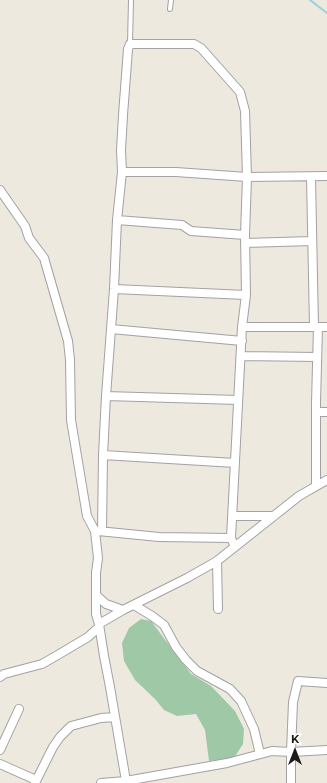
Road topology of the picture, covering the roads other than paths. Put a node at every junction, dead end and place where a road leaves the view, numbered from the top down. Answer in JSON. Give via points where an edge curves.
{"nodes":[{"id":1,"x":131,"y":0,"type":"edge"},
{"id":2,"x":171,"y":0,"type":"edge"},
{"id":3,"x":170,"y":9,"type":"dead end"},
{"id":4,"x":130,"y":44,"type":"junction"},
{"id":5,"x":122,"y":172,"type":"junction"},
{"id":6,"x":327,"y":176,"type":"edge"},
{"id":7,"x":247,"y":177,"type":"junction"},
{"id":8,"x":311,"y":177,"type":"junction"},
{"id":9,"x":0,"y":190,"type":"edge"},
{"id":10,"x":117,"y":220,"type":"junction"},
{"id":11,"x":245,"y":239,"type":"junction"},
{"id":12,"x":312,"y":241,"type":"junction"},
{"id":13,"x":114,"y":289,"type":"junction"},
{"id":14,"x":246,"y":295,"type":"junction"},
{"id":15,"x":242,"y":327,"type":"junction"},
{"id":16,"x":316,"y":327,"type":"junction"},
{"id":17,"x":327,"y":327,"type":"edge"},
{"id":18,"x":111,"y":329,"type":"junction"},
{"id":19,"x":242,"y":341,"type":"junction"},
{"id":20,"x":241,"y":356,"type":"junction"},
{"id":21,"x":317,"y":357,"type":"junction"},
{"id":22,"x":106,"y":396,"type":"junction"},
{"id":23,"x":238,"y":400,"type":"junction"},
{"id":24,"x":316,"y":412,"type":"junction"},
{"id":25,"x":327,"y":412,"type":"edge"},
{"id":26,"x":103,"y":456,"type":"junction"},
{"id":27,"x":235,"y":464,"type":"junction"},
{"id":28,"x":327,"y":480,"type":"edge"},
{"id":29,"x":316,"y":486,"type":"junction"},
{"id":30,"x":232,"y":516,"type":"junction"},
{"id":31,"x":274,"y":516,"type":"junction"},
{"id":32,"x":98,"y":531,"type":"junction"},
{"id":33,"x":231,"y":538,"type":"junction"},
{"id":34,"x":235,"y":547,"type":"junction"},
{"id":35,"x":217,"y":561,"type":"junction"},
{"id":36,"x":96,"y":595,"type":"junction"},
{"id":37,"x":134,"y":605,"type":"junction"},
{"id":38,"x":218,"y":609,"type":"dead end"},
{"id":39,"x":123,"y":610,"type":"junction"},
{"id":40,"x":99,"y":625,"type":"junction"},
{"id":41,"x":0,"y":676,"type":"edge"},
{"id":42,"x":327,"y":683,"type":"edge"},
{"id":43,"x":19,"y":709,"type":"dead end"},
{"id":44,"x":115,"y":717,"type":"junction"},
{"id":45,"x":0,"y":750,"type":"edge"},
{"id":46,"x":327,"y":750,"type":"edge"},
{"id":47,"x":291,"y":752,"type":"junction"},
{"id":48,"x":260,"y":754,"type":"junction"},
{"id":49,"x":0,"y":764,"type":"edge"},
{"id":50,"x":35,"y":781,"type":"edge"},
{"id":51,"x":126,"y":782,"type":"edge"},
{"id":52,"x":102,"y":783,"type":"edge"},
{"id":53,"x":291,"y":783,"type":"edge"}],
"edges":[{"from":1,"to":4,"type":"lane"},
{"from":2,"to":3,"type":"lane"},
{"from":4,"to":5,"type":"street","via":[[123,115]]},
{"from":4,"to":7,"type":"street","via":[[194,44],[201,48],[240,92],[246,111]]},
{"from":5,"to":7,"type":"street","via":[[176,172]]},
{"from":5,"to":10,"type":"street"},
{"from":6,"to":8,"type":"street"},
{"from":7,"to":8,"type":"street"},
{"from":7,"to":11,"type":"street"},
{"from":8,"to":12,"type":"street"},
{"from":9,"to":32,"type":"street","via":[[44,258],[68,341],[71,420],[87,516]]},
{"from":10,"to":11,"type":"street","via":[[182,225],[191,231]]},
{"from":10,"to":13,"type":"street"},
{"from":11,"to":12,"type":"street"},
{"from":11,"to":14,"type":"street"},
{"from":12,"to":16,"type":"street"},
{"from":13,"to":14,"type":"street"},
{"from":13,"to":18,"type":"street"},
{"from":14,"to":15,"type":"street"},
{"from":15,"to":16,"type":"street"},
{"from":15,"to":19,"type":"street"},
{"from":16,"to":17,"type":"street"},
{"from":16,"to":21,"type":"street"},
{"from":18,"to":19,"type":"street"},
{"from":18,"to":22,"type":"street"},
{"from":19,"to":20,"type":"street"},
{"from":20,"to":21,"type":"street"},
{"from":20,"to":23,"type":"street"},
{"from":21,"to":24,"type":"street"},
{"from":22,"to":23,"type":"street"},
{"from":22,"to":26,"type":"street"},
{"from":23,"to":27,"type":"street"},
{"from":24,"to":25,"type":"street"},
{"from":24,"to":29,"type":"street"},
{"from":26,"to":27,"type":"street"},
{"from":26,"to":32,"type":"street"},
{"from":27,"to":30,"type":"street"},
{"from":28,"to":29,"type":"street"},
{"from":29,"to":31,"type":"street"},
{"from":30,"to":31,"type":"street"},
{"from":30,"to":33,"type":"street"},
{"from":31,"to":34,"type":"street"},
{"from":32,"to":33,"type":"street","via":[[159,537]]},
{"from":32,"to":36,"type":"street"},
{"from":33,"to":34,"type":"street"},
{"from":34,"to":35,"type":"street"},
{"from":35,"to":37,"type":"street"},
{"from":35,"to":38,"type":"street"},
{"from":36,"to":39,"type":"street","via":[[106,604]]},
{"from":36,"to":40,"type":"street"},
{"from":37,"to":39,"type":"street"},
{"from":37,"to":48,"type":"street","via":[[164,625],[176,647],[197,671],[230,689],[241,701],[254,729]]},
{"from":39,"to":40,"type":"street"},
{"from":40,"to":41,"type":"street","via":[[88,637],[42,664]]},
{"from":40,"to":44,"type":"street"},
{"from":42,"to":47,"type":"street","via":[[298,681],[293,702]]},
{"from":43,"to":45,"type":"street"},
{"from":44,"to":50,"type":"street","via":[[100,718],[71,726],[53,747]]},
{"from":44,"to":51,"type":"street"},
{"from":46,"to":47,"type":"street"},
{"from":47,"to":48,"type":"street","via":[[272,751]]},
{"from":47,"to":53,"type":"street"},
{"from":48,"to":51,"type":"street","via":[[227,763]]},
{"from":49,"to":50,"type":"street"},
{"from":51,"to":52,"type":"street"}]}
